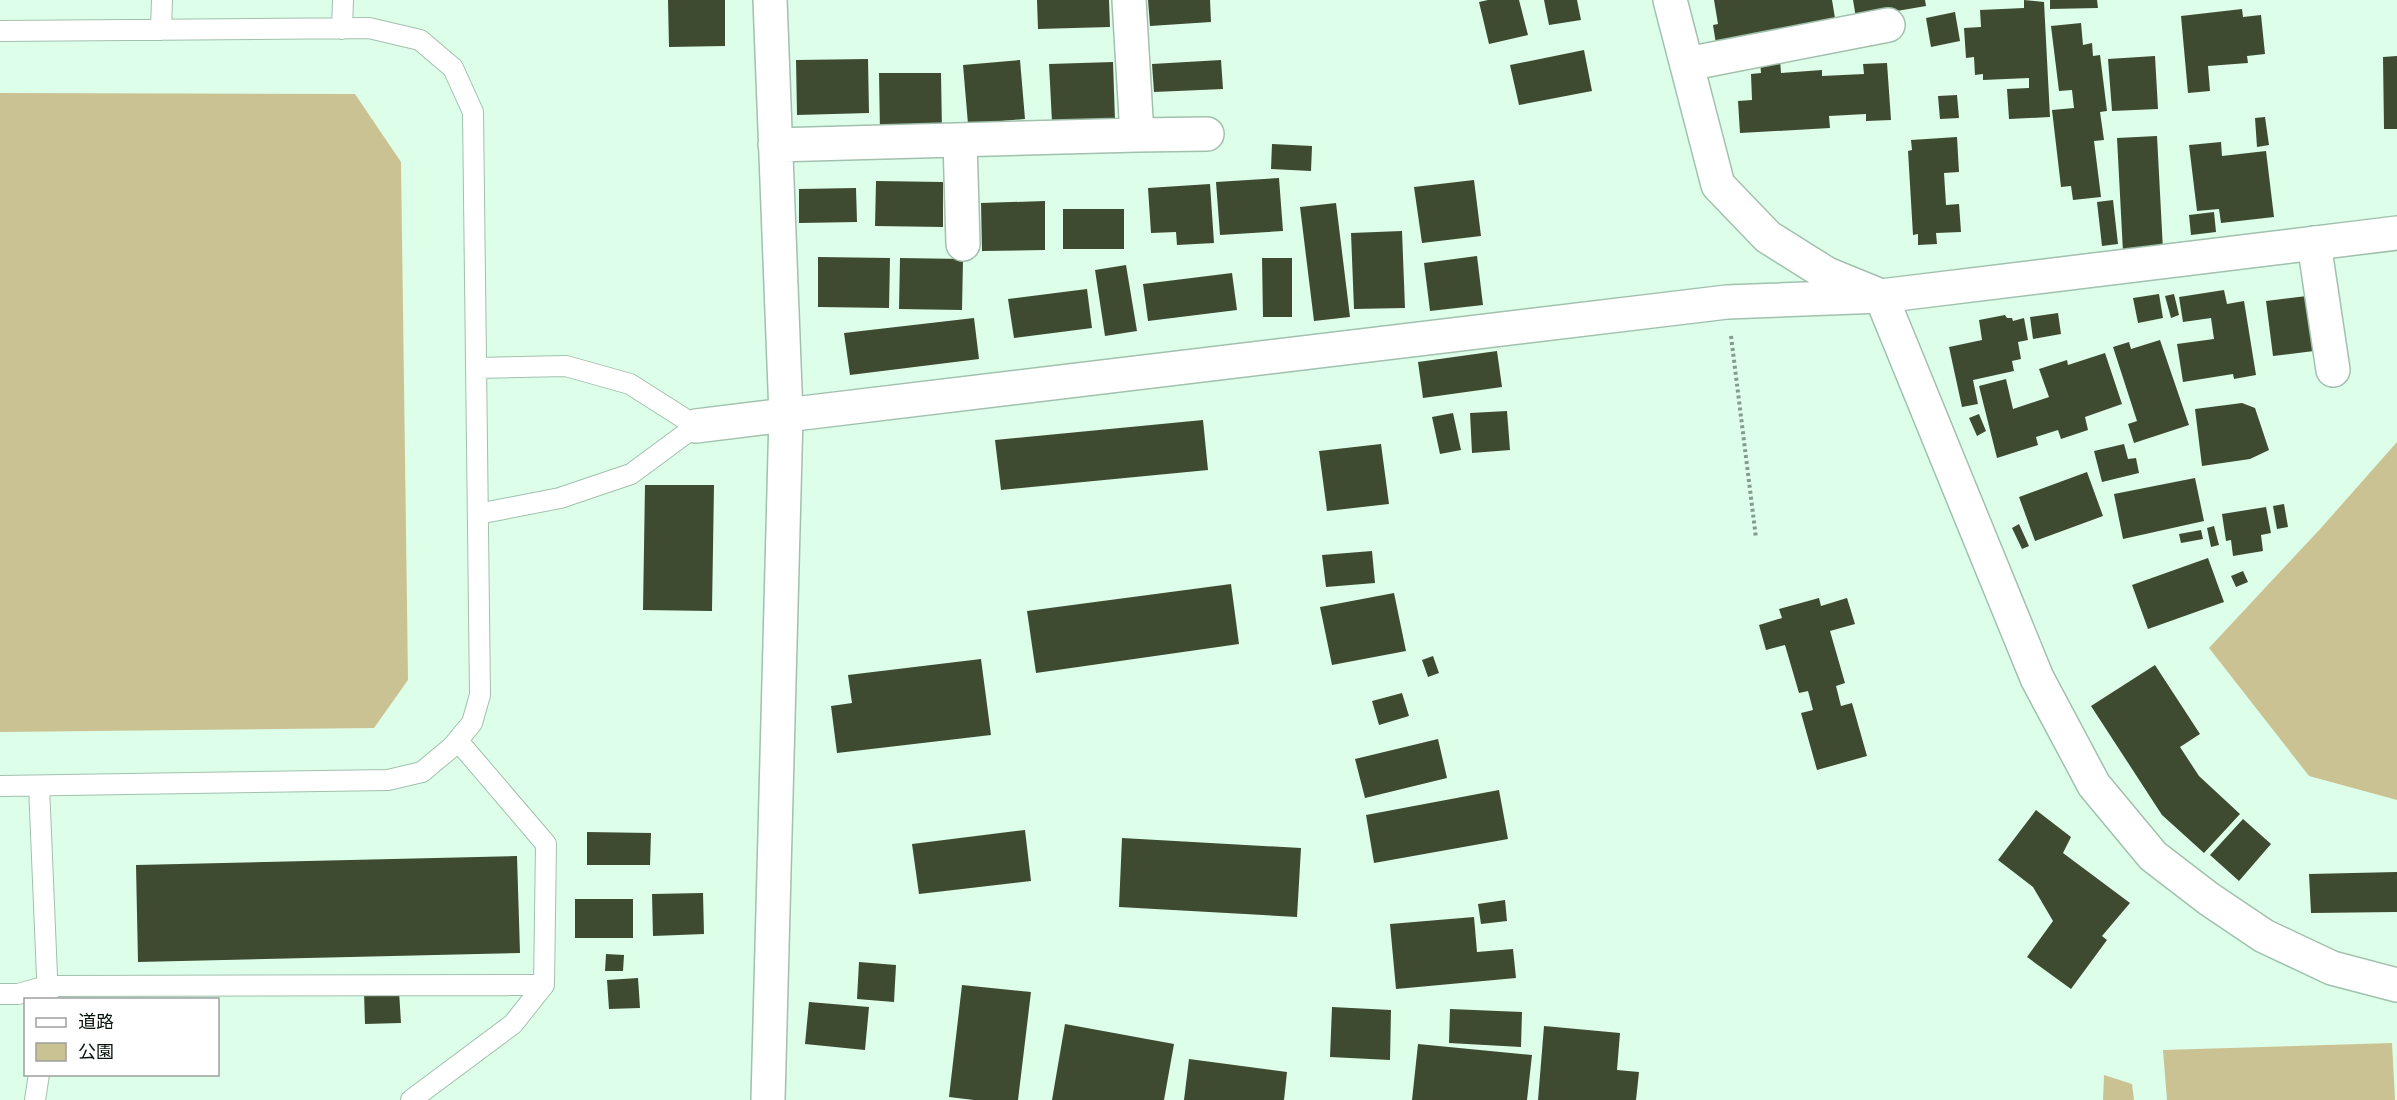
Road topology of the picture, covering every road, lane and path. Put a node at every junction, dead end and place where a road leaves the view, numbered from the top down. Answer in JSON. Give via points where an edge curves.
{"nodes":[{"id":1,"x":162,"y":0,"type":"edge"},
{"id":2,"x":343,"y":0,"type":"edge"},
{"id":3,"x":770,"y":0,"type":"edge"},
{"id":4,"x":1129,"y":0,"type":"edge"},
{"id":5,"x":1670,"y":0,"type":"edge"},
{"id":6,"x":1888,"y":25,"type":"dead end"},
{"id":7,"x":342,"y":28,"type":"junction"},
{"id":8,"x":161,"y":30,"type":"junction"},
{"id":9,"x":0,"y":31,"type":"edge"},
{"id":10,"x":1687,"y":64,"type":"junction"},
{"id":11,"x":1206,"y":134,"type":"dead end"},
{"id":12,"x":1137,"y":135,"type":"junction"},
{"id":13,"x":960,"y":140,"type":"junction"},
{"id":14,"x":775,"y":145,"type":"junction"},
{"id":15,"x":2397,"y":233,"type":"edge"},
{"id":16,"x":2314,"y":243,"type":"junction"},
{"id":17,"x":963,"y":244,"type":"dead end"},
{"id":18,"x":1881,"y":296,"type":"junction"},
{"id":19,"x":1727,"y":302,"type":"junction"},
{"id":20,"x":476,"y":368,"type":"junction"},
{"id":21,"x":2333,"y":370,"type":"dead end"},
{"id":22,"x":786,"y":415,"type":"junction"},
{"id":23,"x":696,"y":426,"type":"junction"},
{"id":24,"x":478,"y":514,"type":"junction"},
{"id":25,"x":1756,"y":538,"type":"dead end"},
{"id":26,"x":458,"y":741,"type":"junction"},
{"id":27,"x":0,"y":786,"type":"edge"},
{"id":28,"x":39,"y":786,"type":"junction"},
{"id":29,"x":2397,"y":985,"type":"edge"},
{"id":30,"x":544,"y":986,"type":"junction"},
{"id":31,"x":47,"y":993,"type":"edge"},
{"id":32,"x":0,"y":994,"type":"edge"},
{"id":33,"x":39,"y":1076,"type":"edge"},
{"id":34,"x":436,"y":1092,"type":"edge"},
{"id":35,"x":35,"y":1100,"type":"edge"},
{"id":36,"x":411,"y":1100,"type":"edge"},
{"id":37,"x":768,"y":1100,"type":"edge"}],
"edges":[{"from":1,"to":8,"type":"lane"},
{"from":2,"to":7,"type":"lane"},
{"from":3,"to":14,"type":"street"},
{"from":4,"to":12,"type":"street"},
{"from":5,"to":10,"type":"street"},
{"from":6,"to":10,"type":"street"},
{"from":7,"to":8,"type":"lane"},
{"from":7,"to":20,"type":"lane","via":[[369,28],[420,40],[453,68],[473,112]]},
{"from":8,"to":9,"type":"lane"},
{"from":10,"to":18,"type":"street","via":[[1718,185],[1768,237],[1827,274]]},
{"from":11,"to":12,"type":"street"},
{"from":12,"to":13,"type":"street"},
{"from":13,"to":14,"type":"street"},
{"from":13,"to":17,"type":"street"},
{"from":14,"to":22,"type":"street"},
{"from":15,"to":16,"type":"street"},
{"from":16,"to":18,"type":"street"},
{"from":16,"to":21,"type":"street"},
{"from":18,"to":19,"type":"street"},
{"from":18,"to":29,"type":"street","via":[[2037,678],[2094,785],[2153,856],[2264,936],[2332,968]]},
{"from":19,"to":22,"type":"street"},
{"from":19,"to":25,"type":"path"},
{"from":20,"to":23,"type":"lane","via":[[566,366],[630,384]]},
{"from":20,"to":24,"type":"lane"},
{"from":22,"to":23,"type":"street"},
{"from":22,"to":37,"type":"street"},
{"from":23,"to":24,"type":"lane","via":[[631,474],[560,498]]},
{"from":24,"to":26,"type":"lane","via":[[480,695],[472,723]]},
{"from":26,"to":28,"type":"lane","via":[[422,772],[388,780]]},
{"from":26,"to":30,"type":"lane","via":[[546,844]]},
{"from":27,"to":28,"type":"lane"},
{"from":28,"to":31,"type":"lane"},
{"from":30,"to":31,"type":"lane"},
{"from":30,"to":34,"type":"lane","via":[[513,1024]]},
{"from":31,"to":32,"type":"lane"},
{"from":33,"to":35,"type":"lane"},
{"from":34,"to":36,"type":"lane"}]}
